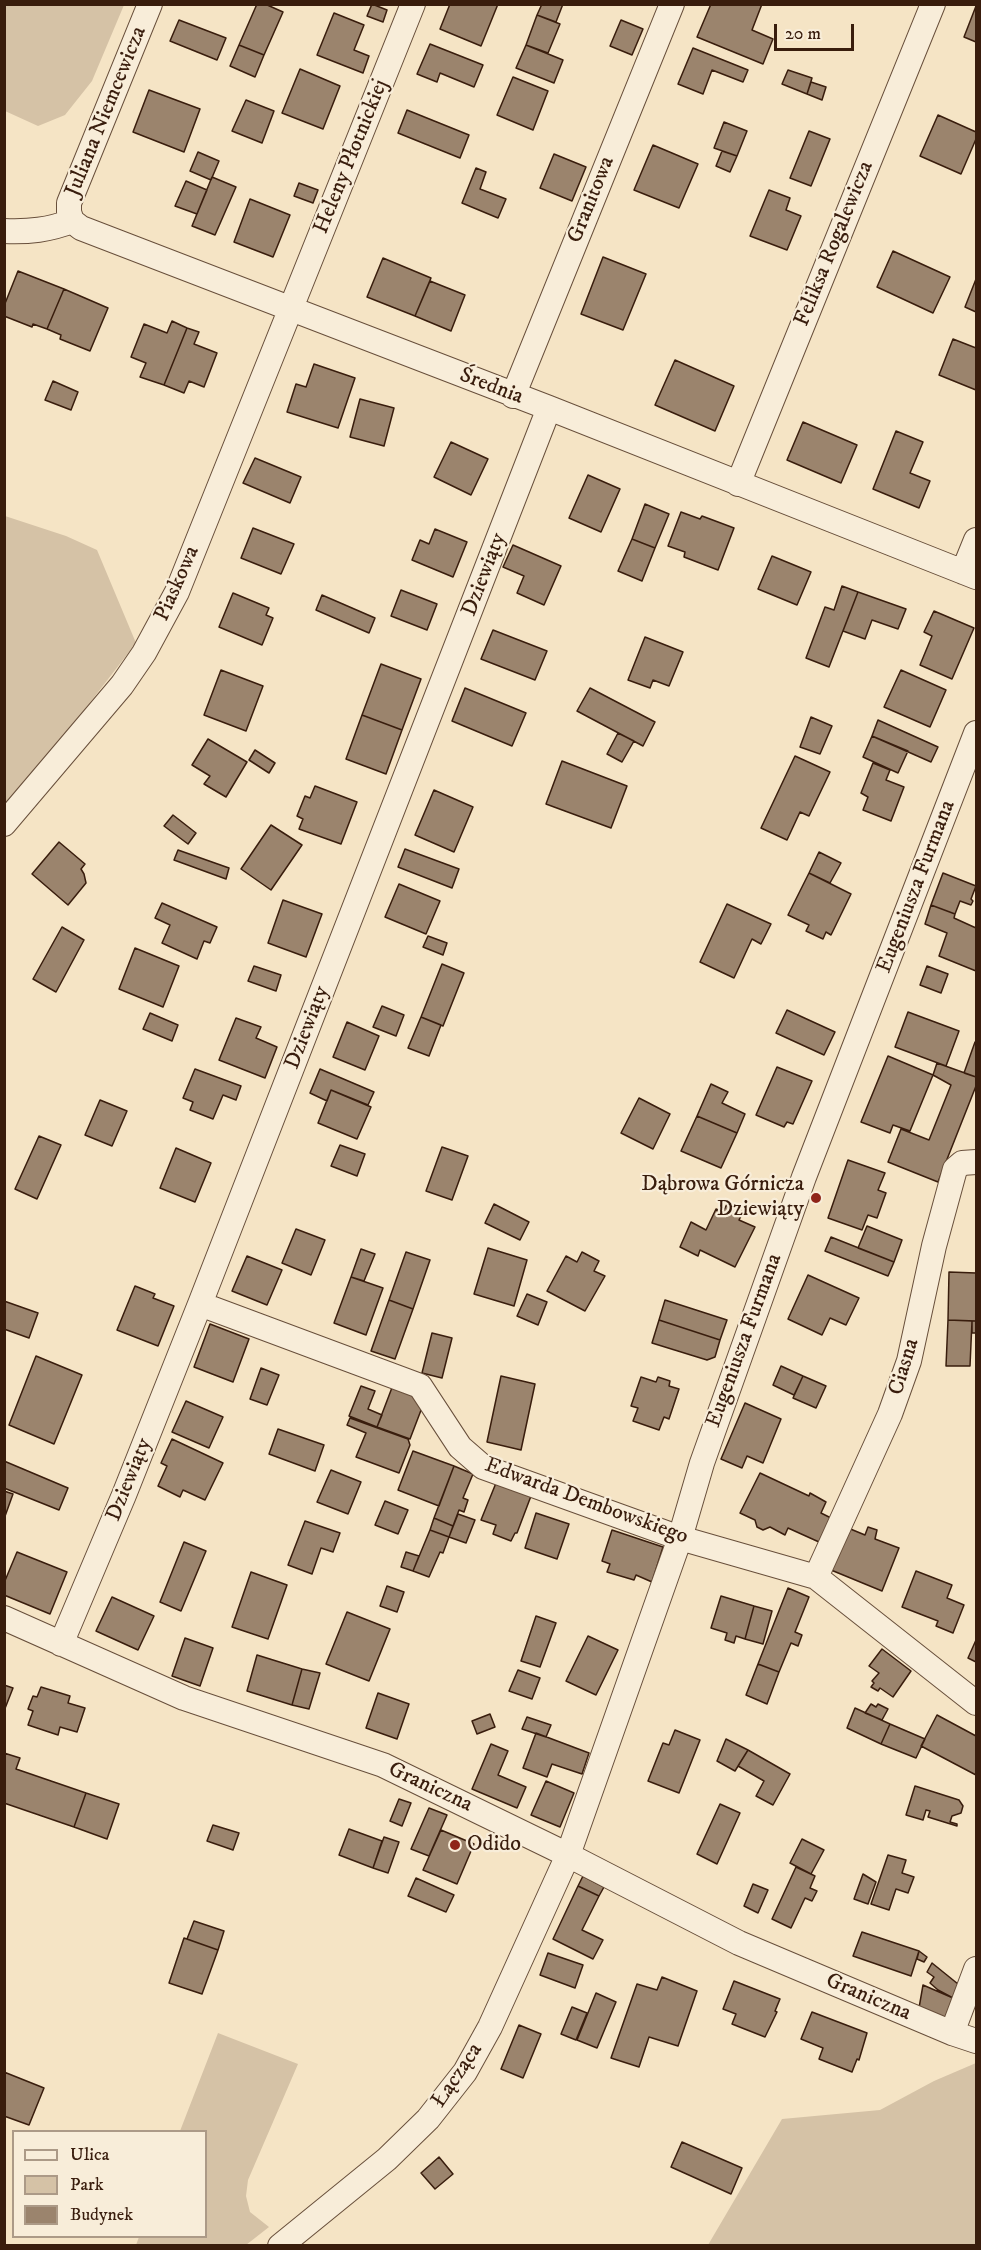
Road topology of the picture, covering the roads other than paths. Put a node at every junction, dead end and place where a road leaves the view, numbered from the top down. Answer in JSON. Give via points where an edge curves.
{"nodes":[{"id":1,"x":150,"y":4,"type":"edge"},
{"id":2,"x":413,"y":4,"type":"edge"},
{"id":3,"x":672,"y":4,"type":"edge"},
{"id":4,"x":933,"y":4,"type":"edge"},
{"id":5,"x":72,"y":220,"type":"junction"},
{"id":6,"x":4,"y":231,"type":"edge"},
{"id":7,"x":290,"y":309,"type":"junction"},
{"id":8,"x":513,"y":396,"type":"junction"},
{"id":9,"x":549,"y":408,"type":"junction"},
{"id":10,"x":738,"y":484,"type":"junction"},
{"id":11,"x":976,"y":540,"type":"edge"},
{"id":12,"x":970,"y":574,"type":"edge"},
{"id":13,"x":976,"y":733,"type":"edge"},
{"id":14,"x":4,"y":824,"type":"edge"},
{"id":15,"x":976,"y":1162,"type":"edge"},
{"id":16,"x":200,"y":1304,"type":"junction"},
{"id":17,"x":680,"y":1538,"type":"junction"},
{"id":18,"x":816,"y":1577,"type":"junction"},
{"id":19,"x":4,"y":1618,"type":"edge"},
{"id":20,"x":61,"y":1644,"type":"junction"},
{"id":21,"x":976,"y":1703,"type":"edge"},
{"id":22,"x":568,"y":1855,"type":"junction"},
{"id":23,"x":976,"y":1969,"type":"edge"},
{"id":24,"x":952,"y":2033,"type":"junction"},
{"id":25,"x":976,"y":2041,"type":"edge"},
{"id":26,"x":280,"y":2246,"type":"edge"}],
"edges":[{"from":1,"to":5,"type":"street","name":"Juliana Niemcewicza","via":[[69,203]]},
{"from":2,"to":7,"type":"street","name":"Heleny Płotnickiej"},
{"from":3,"to":8,"type":"street","name":"Granitowa"},
{"from":4,"to":10,"type":"street","name":"Feliksa Rogalewicza"},
{"from":5,"to":6,"type":"street","via":[[55,228]]},
{"from":5,"to":7,"type":"street","name":"Średnia","via":[[81,228]]},
{"from":7,"to":8,"type":"street","name":"Średnia"},
{"from":7,"to":14,"type":"street","name":"Piaskowa","via":[[163,619],[122,685]]},
{"from":8,"to":9,"type":"street","name":"Średnia"},
{"from":9,"to":10,"type":"street","name":"Średnia"},
{"from":9,"to":16,"type":"street","name":"Dziewiąty"},
{"from":10,"to":12,"type":"street","name":"Średnia"},
{"from":11,"to":12,"type":"street"},
{"from":13,"to":17,"type":"street","name":"Eugeniusza Furmana","via":[[804,1177],[702,1463]]},
{"from":15,"to":18,"type":"street","name":"Ciasna","via":[[962,1163],[955,1169],[909,1361],[890,1414]]},
{"from":16,"to":17,"type":"street","name":"Edwarda Dembowskiego","via":[[420,1386],[460,1447],[483,1467]]},
{"from":16,"to":20,"type":"street","name":"Dziewiąty"},
{"from":17,"to":18,"type":"street","name":"Edwarda Dembowskiego"},
{"from":17,"to":22,"type":"street","name":"Eugeniusza Furmana"},
{"from":18,"to":21,"type":"street","name":"Edwarda Dembowskiego"},
{"from":19,"to":20,"type":"street","name":"Graniczna"},
{"from":20,"to":22,"type":"street","name":"Graniczna","via":[[184,1698],[382,1766]]},
{"from":22,"to":24,"type":"street","name":"Graniczna","via":[[739,1943]]},
{"from":22,"to":26,"type":"street","name":"Łącząca","via":[[490,2027],[465,2072],[428,2119],[387,2158]]},
{"from":23,"to":24,"type":"street"},
{"from":24,"to":25,"type":"street","name":"Graniczna"}]}
